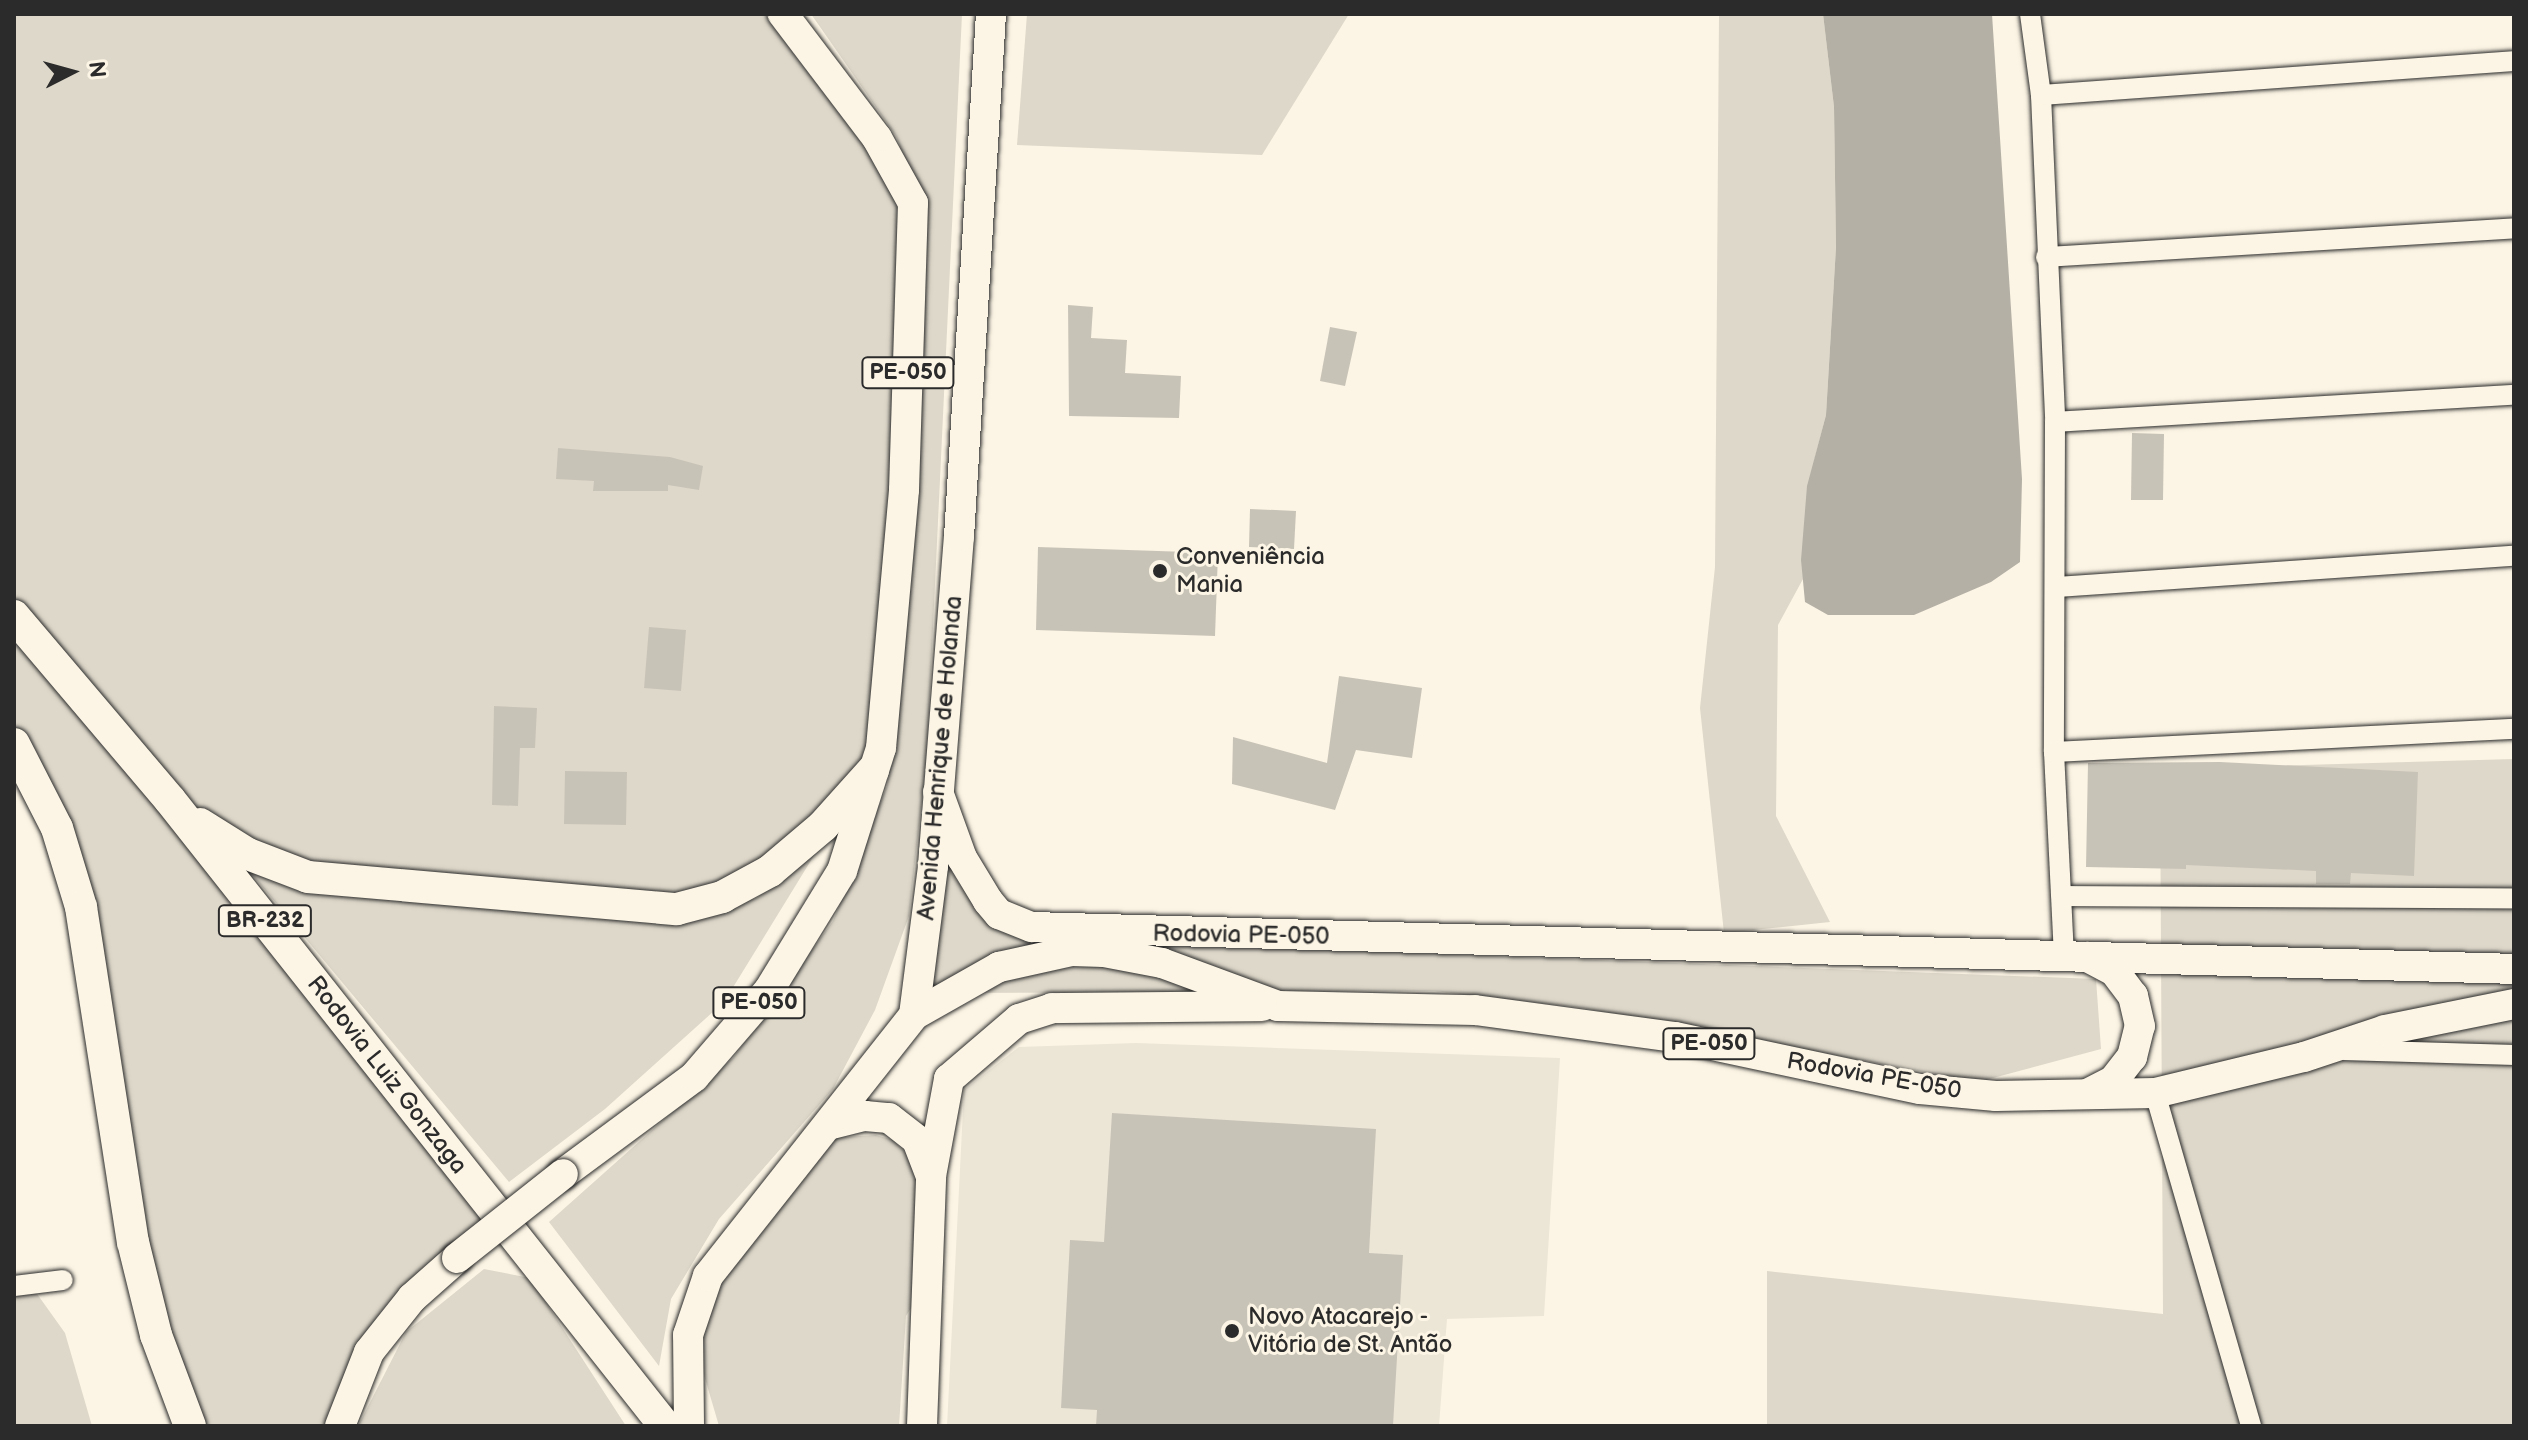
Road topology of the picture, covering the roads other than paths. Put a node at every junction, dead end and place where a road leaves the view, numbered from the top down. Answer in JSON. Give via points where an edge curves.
{"nodes":[{"id":1,"x":783,"y":14,"type":"edge"},
{"id":2,"x":991,"y":14,"type":"edge"},
{"id":3,"x":2030,"y":14,"type":"edge"},
{"id":4,"x":2514,"y":61,"type":"edge"},
{"id":5,"x":2041,"y":95,"type":"junction"},
{"id":6,"x":2514,"y":228,"type":"edge"},
{"id":7,"x":2046,"y":257,"type":"junction"},
{"id":8,"x":2514,"y":395,"type":"edge"},
{"id":9,"x":2055,"y":422,"type":"junction"},
{"id":10,"x":2514,"y":556,"type":"edge"},
{"id":11,"x":2056,"y":587,"type":"junction"},
{"id":12,"x":14,"y":616,"type":"edge"},
{"id":13,"x":2514,"y":729,"type":"edge"},
{"id":14,"x":14,"y":744,"type":"edge"},
{"id":15,"x":2054,"y":752,"type":"junction"},
{"id":16,"x":873,"y":770,"type":"junction"},
{"id":17,"x":938,"y":792,"type":"junction"},
{"id":18,"x":170,"y":800,"type":"junction"},
{"id":19,"x":2063,"y":896,"type":"junction"},
{"id":20,"x":2514,"y":898,"type":"edge"},
{"id":21,"x":2075,"y":956,"type":"junction"},
{"id":22,"x":2514,"y":969,"type":"edge"},
{"id":23,"x":2514,"y":1004,"type":"edge"},
{"id":24,"x":1278,"y":1006,"type":"junction"},
{"id":25,"x":914,"y":1015,"type":"junction"},
{"id":26,"x":2324,"y":1050,"type":"junction"},
{"id":27,"x":2492,"y":1054,"type":"junction"},
{"id":28,"x":2514,"y":1055,"type":"edge"},
{"id":29,"x":2514,"y":1064,"type":"edge"},
{"id":30,"x":2155,"y":1093,"type":"junction"},
{"id":31,"x":2085,"y":1095,"type":"junction"},
{"id":32,"x":828,"y":1125,"type":"junction"},
{"id":33,"x":931,"y":1176,"type":"junction"},
{"id":34,"x":63,"y":1280,"type":"dead end"},
{"id":35,"x":14,"y":1286,"type":"edge"},
{"id":36,"x":190,"y":1426,"type":"edge"},
{"id":37,"x":340,"y":1426,"type":"edge"},
{"id":38,"x":665,"y":1426,"type":"edge"},
{"id":39,"x":689,"y":1426,"type":"edge"},
{"id":40,"x":922,"y":1426,"type":"edge"},
{"id":41,"x":2251,"y":1426,"type":"edge"}],
"edges":[{"from":1,"to":16,"type":"main road","number":"PE-050","via":[[885,149],[913,203],[893,651],[888,710]]},
{"from":2,"to":17,"type":"main road","name":"Avenida Henrique de Holanda","number":"PE-050"},
{"from":3,"to":5,"type":"street"},
{"from":4,"to":5,"type":"street"},
{"from":5,"to":7,"type":"street"},
{"from":6,"to":7,"type":"street"},
{"from":7,"to":9,"type":"street"},
{"from":8,"to":9,"type":"street"},
{"from":9,"to":11,"type":"street"},
{"from":10,"to":11,"type":"street"},
{"from":11,"to":15,"type":"street"},
{"from":12,"to":18,"type":"highway","name":"Rodovia Luiz Gonzaga","number":"BR-232"},
{"from":13,"to":15,"type":"street"},
{"from":14,"to":36,"type":"highway","via":[[57,828],[81,907],[133,1242],[156,1335]]},
{"from":15,"to":19,"type":"street"},
{"from":16,"to":18,"type":"highway","via":[[823,826],[770,871],[722,897],[677,909],[398,889],[308,877],[239,849]]},
{"from":16,"to":37,"type":"main road","number":"PE-050","bridge":true,"via":[[842,871],[769,990],[694,1077],[563,1174],[412,1298],[369,1352]]},
{"from":17,"to":21,"type":"main road","name":"Rodovia PE-050","number":"PE-050","via":[[962,858],[999,914],[1032,927]]},
{"from":17,"to":25,"type":"main road","name":"Avenida Henrique de Holanda","number":"PE-050"},
{"from":18,"to":38,"type":"highway","name":"Rodovia Luiz Gonzaga","number":"BR-232"},
{"from":19,"to":20,"type":"street"},
{"from":19,"to":21,"type":"street"},
{"from":21,"to":22,"type":"main road","name":"Rodovia PE-050","number":"PE-050"},
{"from":21,"to":31,"type":"main road","via":[[2114,971],[2133,996],[2140,1026],[2123,1069],[2113,1081]]},
{"from":23,"to":26,"type":"main road","name":"Rodovia PE-050","number":"PE-050","via":[[2385,1030]]},
{"from":24,"to":25,"type":"main road","name":"Rodovia PE-050","number":"PE-050","via":[[1162,963],[1072,951],[999,967]]},
{"from":24,"to":31,"type":"main road","name":"Rodovia PE-050","number":"PE-050","via":[[1475,1010],[1675,1037],[1920,1089],[1996,1096]]},
{"from":24,"to":33,"type":"main road","via":[[1091,1005],[1052,1008],[1019,1019],[949,1079]]},
{"from":25,"to":32,"type":"main road","number":"PE-050"},
{"from":26,"to":27,"type":"street"},
{"from":26,"to":30,"type":"main road","name":"Rodovia PE-050","number":"PE-050"},
{"from":27,"to":28,"type":"street"},
{"from":27,"to":29,"type":"street"},
{"from":30,"to":31,"type":"main road","name":"Rodovia PE-050","number":"PE-050"},
{"from":30,"to":41,"type":"street"},
{"from":32,"to":33,"type":"main road","via":[[865,1116],[889,1118],[917,1140]]},
{"from":32,"to":39,"type":"main road","number":"PE-050","via":[[708,1276],[688,1335]]},
{"from":33,"to":40,"type":"main road"},
{"from":34,"to":35,"type":"street"}]}
